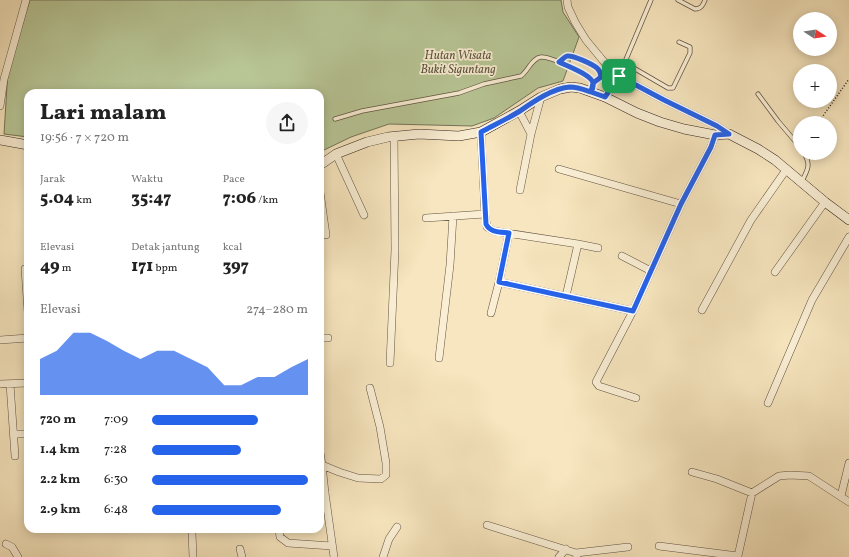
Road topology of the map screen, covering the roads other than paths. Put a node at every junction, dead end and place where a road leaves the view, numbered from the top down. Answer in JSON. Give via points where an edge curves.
{"nodes":[{"id":1,"x":26,"y":0,"type":"edge"},
{"id":2,"x":567,"y":0,"type":"edge"},
{"id":3,"x":651,"y":0,"type":"edge"},
{"id":4,"x":678,"y":0,"type":"edge"},
{"id":5,"x":706,"y":0,"type":"edge"},
{"id":6,"x":679,"y":42,"type":"dead end"},
{"id":7,"x":559,"y":62,"type":"junction"},
{"id":8,"x":625,"y":63,"type":"junction"},
{"id":9,"x":619,"y":76,"type":"junction"},
{"id":10,"x":593,"y":83,"type":"junction"},
{"id":11,"x":591,"y":92,"type":"junction"},
{"id":12,"x":758,"y":94,"type":"dead end"},
{"id":13,"x":541,"y":97,"type":"junction"},
{"id":14,"x":605,"y":97,"type":"junction"},
{"id":15,"x":0,"y":106,"type":"edge"},
{"id":16,"x":520,"y":111,"type":"junction"},
{"id":17,"x":335,"y":119,"type":"dead end"},
{"id":18,"x":481,"y":132,"type":"junction"},
{"id":19,"x":531,"y":134,"type":"junction"},
{"id":20,"x":729,"y":134,"type":"junction"},
{"id":21,"x":715,"y":135,"type":"junction"},
{"id":22,"x":394,"y":136,"type":"junction"},
{"id":23,"x":793,"y":139,"type":"edge"},
{"id":24,"x":0,"y":140,"type":"edge"},
{"id":25,"x":24,"y":144,"type":"edge"},
{"id":26,"x":336,"y":154,"type":"junction"},
{"id":27,"x":808,"y":160,"type":"edge"},
{"id":28,"x":324,"y":162,"type":"edge"},
{"id":29,"x":559,"y":169,"type":"dead end"},
{"id":30,"x":786,"y":170,"type":"junction"},
{"id":31,"x":802,"y":182,"type":"junction"},
{"id":32,"x":520,"y":190,"type":"dead end"},
{"id":33,"x":825,"y":202,"type":"junction"},
{"id":34,"x":681,"y":204,"type":"junction"},
{"id":35,"x":485,"y":214,"type":"junction"},
{"id":36,"x":364,"y":215,"type":"dead end"},
{"id":37,"x":453,"y":216,"type":"junction"},
{"id":38,"x":426,"y":218,"type":"dead end"},
{"id":39,"x":849,"y":219,"type":"edge"},
{"id":40,"x":324,"y":221,"type":"edge"},
{"id":41,"x":509,"y":233,"type":"junction"},
{"id":42,"x":326,"y":235,"type":"dead end"},
{"id":43,"x":849,"y":238,"type":"edge"},
{"id":44,"x":578,"y":244,"type":"junction"},
{"id":45,"x":598,"y":248,"type":"dead end"},
{"id":46,"x":622,"y":256,"type":"dead end"},
{"id":47,"x":651,"y":271,"type":"junction"},
{"id":48,"x":775,"y":272,"type":"dead end"},
{"id":49,"x":499,"y":282,"type":"junction"},
{"id":50,"x":566,"y":296,"type":"junction"},
{"id":51,"x":702,"y":310,"type":"dead end"},
{"id":52,"x":633,"y":311,"type":"junction"},
{"id":53,"x":491,"y":313,"type":"dead end"},
{"id":54,"x":24,"y":338,"type":"edge"},
{"id":55,"x":324,"y":338,"type":"edge"},
{"id":56,"x":328,"y":338,"type":"dead end"},
{"id":57,"x":0,"y":340,"type":"edge"},
{"id":58,"x":439,"y":358,"type":"dead end"},
{"id":59,"x":390,"y":362,"type":"dead end"},
{"id":60,"x":24,"y":383,"type":"edge"},
{"id":61,"x":0,"y":384,"type":"edge"},
{"id":62,"x":10,"y":384,"type":"junction"},
{"id":63,"x":370,"y":388,"type":"dead end"},
{"id":64,"x":636,"y":398,"type":"dead end"},
{"id":65,"x":768,"y":403,"type":"dead end"},
{"id":66,"x":13,"y":434,"type":"junction"},
{"id":67,"x":24,"y":434,"type":"edge"},
{"id":68,"x":15,"y":456,"type":"dead end"},
{"id":69,"x":849,"y":463,"type":"edge"},
{"id":70,"x":324,"y":466,"type":"edge"},
{"id":71,"x":692,"y":472,"type":"dead end"},
{"id":72,"x":752,"y":493,"type":"junction"},
{"id":73,"x":841,"y":496,"type":"junction"},
{"id":74,"x":849,"y":502,"type":"edge"},
{"id":75,"x":324,"y":503,"type":"edge"},
{"id":76,"x":486,"y":525,"type":"dead end"},
{"id":77,"x":397,"y":527,"type":"dead end"},
{"id":78,"x":192,"y":533,"type":"dead end"},
{"id":79,"x":280,"y":533,"type":"edge"},
{"id":80,"x":6,"y":544,"type":"dead end"},
{"id":81,"x":332,"y":546,"type":"junction"},
{"id":82,"x":659,"y":546,"type":"dead end"},
{"id":83,"x":628,"y":547,"type":"dead end"},
{"id":84,"x":240,"y":549,"type":"dead end"},
{"id":85,"x":566,"y":549,"type":"junction"},
{"id":86,"x":688,"y":549,"type":"junction"},
{"id":87,"x":577,"y":555,"type":"edge"},
{"id":88,"x":740,"y":556,"type":"edge"},
{"id":89,"x":18,"y":557,"type":"edge"},
{"id":90,"x":193,"y":557,"type":"edge"},
{"id":91,"x":242,"y":557,"type":"edge"},
{"id":92,"x":334,"y":557,"type":"edge"},
{"id":93,"x":383,"y":557,"type":"edge"},
{"id":94,"x":559,"y":557,"type":"edge"},
{"id":95,"x":687,"y":557,"type":"edge"}],
"edges":[{"from":1,"to":15,"type":"street","via":[[4,79]]},
{"from":2,"to":9,"type":"street","via":[[575,22],[586,40]]},
{"from":3,"to":8,"type":"lane"},
{"from":4,"to":5,"type":"lane","via":[[698,9]]},
{"from":6,"to":8,"type":"lane","via":[[690,47],[690,53],[673,88],[668,88]]},
{"from":7,"to":10,"type":"lane","via":[[589,77]]},
{"from":7,"to":10,"type":"lane","via":[[568,56],[597,68],[601,77]]},
{"from":7,"to":17,"type":"lane","via":[[537,58],[521,76],[484,84],[459,93],[362,111]]},
{"from":8,"to":9,"type":"lane"},
{"from":9,"to":14,"type":"street"},
{"from":9,"to":20,"type":"street"},
{"from":10,"to":11,"type":"lane"},
{"from":11,"to":13,"type":"street","via":[[571,87]]},
{"from":11,"to":14,"type":"street"},
{"from":12,"to":23,"type":"lane"},
{"from":13,"to":16,"type":"street"},
{"from":13,"to":19,"type":"street"},
{"from":14,"to":21,"type":"street","via":[[660,122]]},
{"from":16,"to":18,"type":"street"},
{"from":16,"to":19,"type":"street"},
{"from":18,"to":22,"type":"street","via":[[459,136]]},
{"from":18,"to":35,"type":"street"},
{"from":19,"to":32,"type":"street"},
{"from":20,"to":21,"type":"street"},
{"from":20,"to":30,"type":"street","via":[[758,149]]},
{"from":21,"to":34,"type":"street"},
{"from":22,"to":26,"type":"street","via":[[367,142]]},
{"from":22,"to":59,"type":"street","via":[[395,250]]},
{"from":24,"to":25,"type":"street"},
{"from":26,"to":28,"type":"street"},
{"from":26,"to":36,"type":"street"},
{"from":27,"to":31,"type":"lane","via":[[809,168]]},
{"from":29,"to":34,"type":"street"},
{"from":30,"to":31,"type":"street"},
{"from":30,"to":51,"type":"street","via":[[751,220]]},
{"from":31,"to":33,"type":"street"},
{"from":33,"to":39,"type":"street"},
{"from":33,"to":48,"type":"street"},
{"from":34,"to":47,"type":"street"},
{"from":35,"to":37,"type":"street"},
{"from":35,"to":41,"type":"street","via":[[486,224],[490,230]]},
{"from":37,"to":38,"type":"street"},
{"from":37,"to":58,"type":"street"},
{"from":40,"to":42,"type":"street"},
{"from":41,"to":44,"type":"street"},
{"from":41,"to":49,"type":"street"},
{"from":43,"to":65,"type":"street","via":[[812,300]]},
{"from":44,"to":45,"type":"street"},
{"from":44,"to":50,"type":"street"},
{"from":46,"to":47,"type":"street"},
{"from":47,"to":52,"type":"street"},
{"from":49,"to":50,"type":"street"},
{"from":49,"to":53,"type":"street"},
{"from":50,"to":52,"type":"street"},
{"from":52,"to":64,"type":"street","via":[[596,382],[599,386]]},
{"from":54,"to":57,"type":"street"},
{"from":55,"to":56,"type":"street"},
{"from":60,"to":62,"type":"street"},
{"from":61,"to":62,"type":"street"},
{"from":62,"to":66,"type":"street"},
{"from":63,"to":70,"type":"street","via":[[382,434],[387,470],[385,476],[381,479],[358,478]]},
{"from":66,"to":67,"type":"street"},
{"from":66,"to":68,"type":"street"},
{"from":69,"to":73,"type":"street"},
{"from":71,"to":72,"type":"street"},
{"from":72,"to":73,"type":"street","via":[[779,476],[790,475],[809,476]]},
{"from":72,"to":88,"type":"street"},
{"from":73,"to":74,"type":"street"},
{"from":75,"to":81,"type":"street"},
{"from":76,"to":85,"type":"street"},
{"from":77,"to":93,"type":"street","via":[[388,539]]},
{"from":78,"to":90,"type":"street"},
{"from":79,"to":81,"type":"street","via":[[288,543]]},
{"from":80,"to":89,"type":"street","via":[[12,547]]},
{"from":81,"to":92,"type":"street"},
{"from":82,"to":86,"type":"street"},
{"from":83,"to":87,"type":"street"},
{"from":84,"to":91,"type":"street"},
{"from":85,"to":87,"type":"street"},
{"from":85,"to":94,"type":"street"},
{"from":86,"to":88,"type":"street"},
{"from":86,"to":95,"type":"street"}]}
